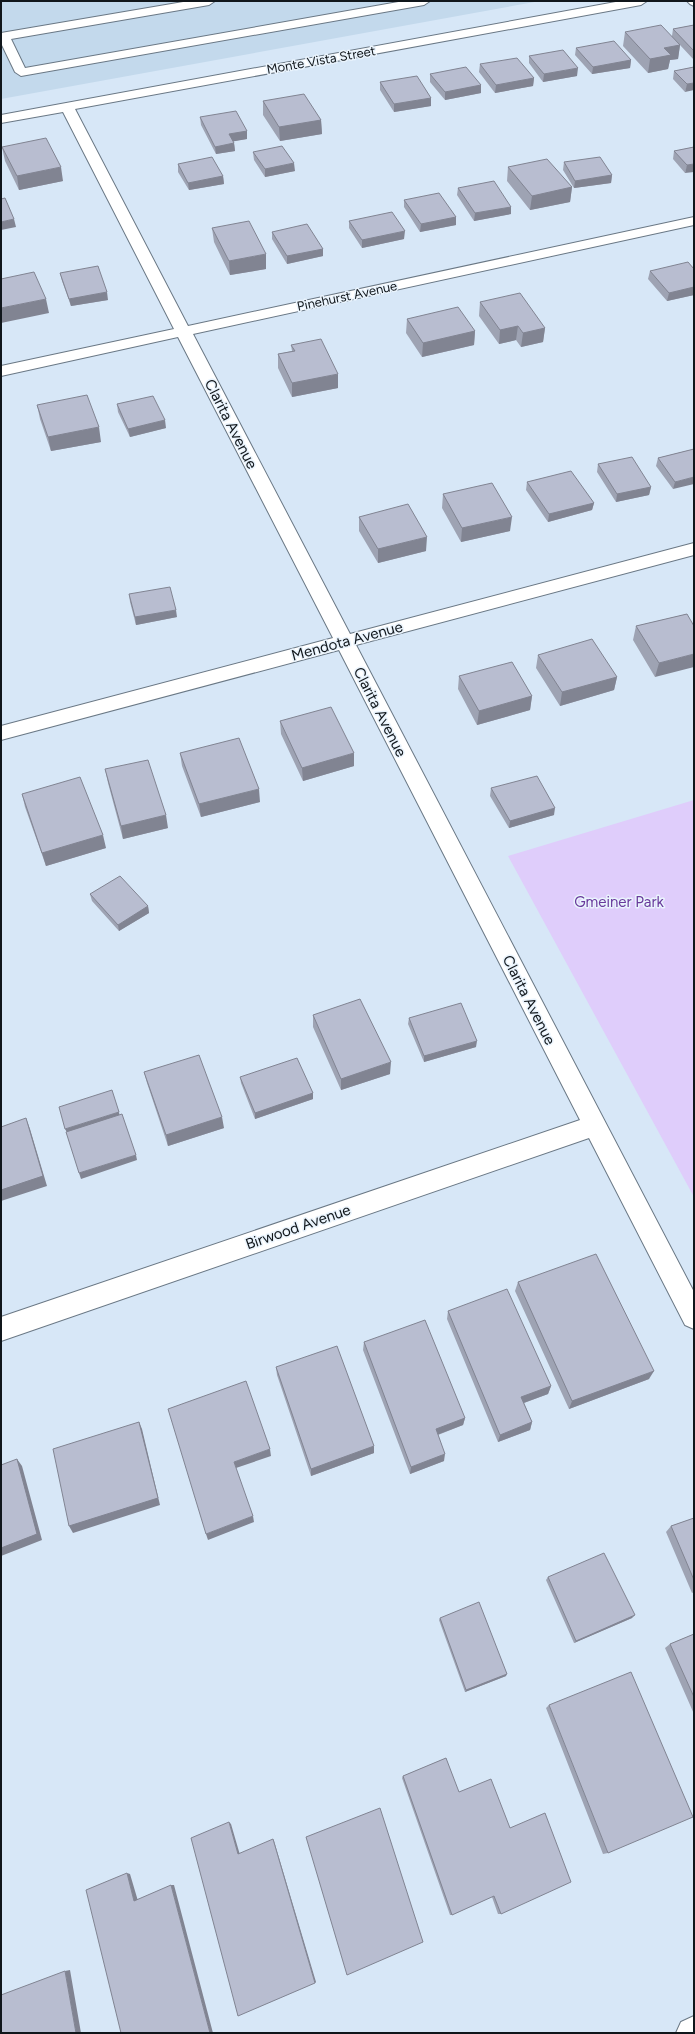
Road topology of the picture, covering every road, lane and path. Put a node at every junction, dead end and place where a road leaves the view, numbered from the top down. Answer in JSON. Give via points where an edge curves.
{"nodes":[{"id":1,"x":209,"y":1,"type":"edge"},
{"id":2,"x":424,"y":1,"type":"edge"},
{"id":3,"x":642,"y":1,"type":"edge"},
{"id":4,"x":3,"y":37,"type":"edge"},
{"id":5,"x":67,"y":107,"type":"junction"},
{"id":6,"x":1,"y":119,"type":"edge"},
{"id":7,"x":694,"y":221,"type":"edge"},
{"id":8,"x":183,"y":332,"type":"junction"},
{"id":9,"x":1,"y":371,"type":"edge"},
{"id":10,"x":694,"y":549,"type":"edge"},
{"id":11,"x":344,"y":642,"type":"junction"},
{"id":12,"x":1,"y":733,"type":"edge"},
{"id":13,"x":594,"y":1126,"type":"junction"},
{"id":14,"x":694,"y":1317,"type":"edge"},
{"id":15,"x":1,"y":1329,"type":"edge"}],
"edges":[{"from":1,"to":4,"type":"lane"},
{"from":2,"to":4,"type":"lane","via":[[22,72]]},
{"from":3,"to":5,"type":"street","name":"Monte Vista Street"},
{"from":5,"to":6,"type":"street","name":"Monte Vista Street"},
{"from":5,"to":8,"type":"street","name":"Clarita Avenue"},
{"from":7,"to":8,"type":"street","name":"Pinehurst Avenue"},
{"from":8,"to":9,"type":"street","name":"Pinehurst Avenue"},
{"from":8,"to":11,"type":"street","name":"Clarita Avenue"},
{"from":10,"to":11,"type":"street","name":"Mendota Avenue"},
{"from":11,"to":12,"type":"street","name":"Mendota Avenue"},
{"from":11,"to":13,"type":"street","name":"Clarita Avenue"},
{"from":13,"to":14,"type":"street","name":"Clarita Avenue"},
{"from":13,"to":15,"type":"street","name":"Birwood Avenue"}]}
